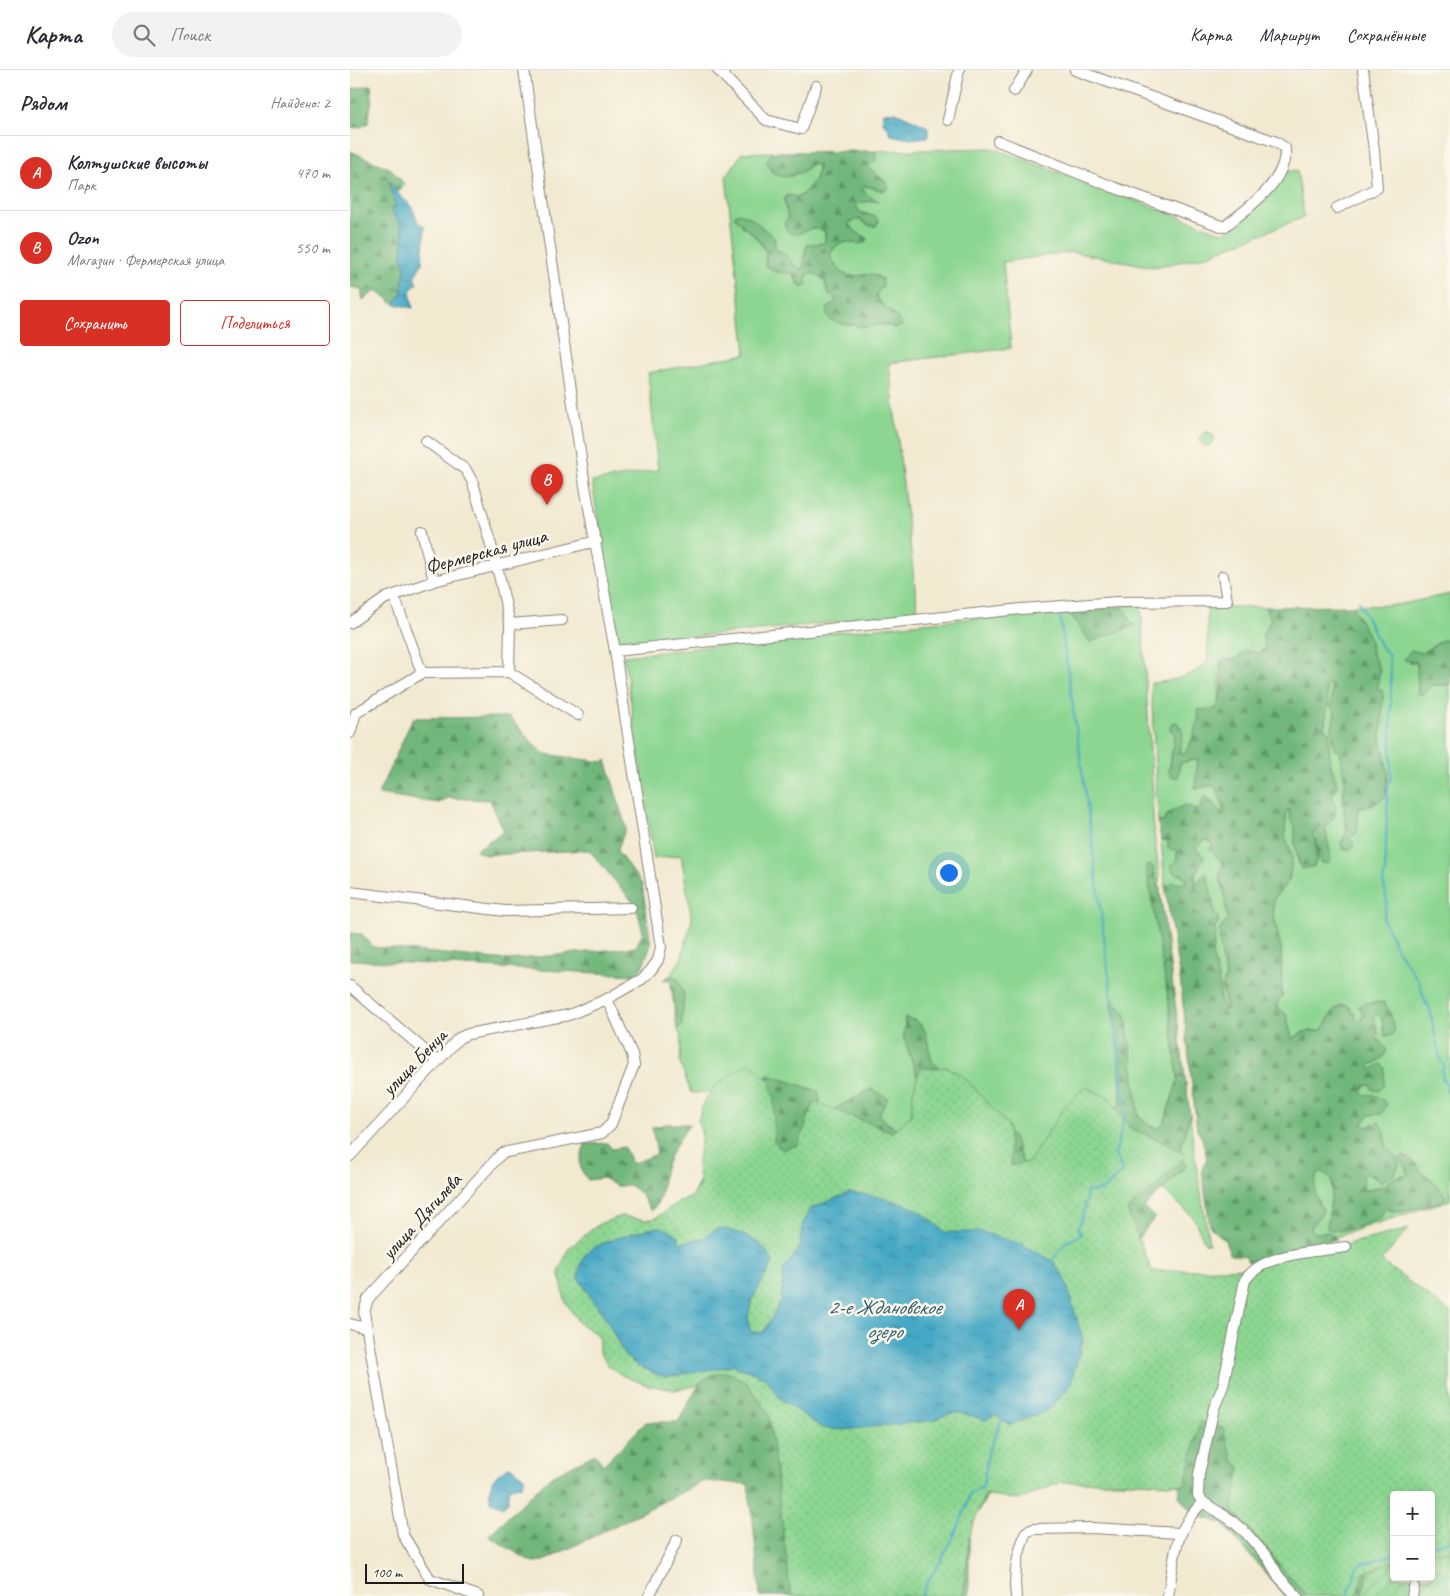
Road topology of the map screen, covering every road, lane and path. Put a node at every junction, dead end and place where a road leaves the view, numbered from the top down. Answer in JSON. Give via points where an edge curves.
{"nodes":[{"id":1,"x":524,"y":70,"type":"edge"},
{"id":2,"x":718,"y":70,"type":"edge"},
{"id":3,"x":958,"y":70,"type":"edge"},
{"id":4,"x":1027,"y":70,"type":"edge"},
{"id":5,"x":1075,"y":70,"type":"edge"},
{"id":6,"x":1363,"y":70,"type":"edge"},
{"id":7,"x":816,"y":86,"type":"dead end"},
{"id":8,"x":1014,"y":91,"type":"dead end"},
{"id":9,"x":948,"y":120,"type":"dead end"},
{"id":10,"x":998,"y":141,"type":"dead end"},
{"id":11,"x":1336,"y":208,"type":"dead end"},
{"id":12,"x":426,"y":441,"type":"dead end"},
{"id":13,"x":422,"y":531,"type":"dead end"},
{"id":14,"x":592,"y":542,"type":"junction"},
{"id":15,"x":497,"y":566,"type":"junction"},
{"id":16,"x":1224,"y":576,"type":"dead end"},
{"id":17,"x":434,"y":581,"type":"junction"},
{"id":18,"x":394,"y":596,"type":"junction"},
{"id":19,"x":562,"y":620,"type":"dead end"},
{"id":20,"x":350,"y":623,"type":"edge"},
{"id":21,"x":510,"y":624,"type":"junction"},
{"id":22,"x":615,"y":651,"type":"junction"},
{"id":23,"x":509,"y":672,"type":"junction"},
{"id":24,"x":422,"y":673,"type":"junction"},
{"id":25,"x":578,"y":715,"type":"dead end"},
{"id":26,"x":350,"y":733,"type":"edge"},
{"id":27,"x":350,"y":892,"type":"edge"},
{"id":28,"x":631,"y":908,"type":"dead end"},
{"id":29,"x":350,"y":986,"type":"edge"},
{"id":30,"x":607,"y":999,"type":"junction"},
{"id":31,"x":437,"y":1061,"type":"junction"},
{"id":32,"x":350,"y":1156,"type":"edge"},
{"id":33,"x":1346,"y":1247,"type":"dead end"},
{"id":34,"x":350,"y":1324,"type":"edge"},
{"id":35,"x":366,"y":1328,"type":"junction"},
{"id":36,"x":1203,"y":1502,"type":"junction"},
{"id":37,"x":1179,"y":1533,"type":"junction"},
{"id":38,"x":677,"y":1540,"type":"dead end"},
{"id":39,"x":478,"y":1596,"type":"edge"},
{"id":40,"x":649,"y":1596,"type":"edge"},
{"id":41,"x":1016,"y":1596,"type":"edge"},
{"id":42,"x":1168,"y":1596,"type":"edge"},
{"id":43,"x":1297,"y":1596,"type":"edge"}],
"edges":[{"from":1,"to":14,"type":"street","name":"улица Бенуа"},
{"from":2,"to":7,"type":"street","via":[[766,120],[801,129]]},
{"from":3,"to":9,"type":"street"},
{"from":4,"to":8,"type":"street"},
{"from":5,"to":10,"type":"street","via":[[1276,142],[1285,148],[1285,159],[1273,183],[1224,227]]},
{"from":6,"to":11,"type":"street","via":[[1377,188]]},
{"from":12,"to":15,"type":"street","via":[[470,476]]},
{"from":13,"to":17,"type":"street"},
{"from":14,"to":15,"type":"street","name":"Фермерская улица"},
{"from":14,"to":22,"type":"street","name":"улица Бенуа"},
{"from":15,"to":17,"type":"street","name":"Фермерская улица"},
{"from":15,"to":21,"type":"street"},
{"from":16,"to":22,"type":"street","via":[[1227,601],[1117,602],[1021,609]]},
{"from":17,"to":18,"type":"street","name":"Фермерская улица"},
{"from":18,"to":20,"type":"street","name":"Фермерская улица"},
{"from":18,"to":24,"type":"street"},
{"from":19,"to":21,"type":"street"},
{"from":21,"to":23,"type":"street"},
{"from":22,"to":30,"type":"street","name":"улица Бенуа","via":[[661,947],[658,960],[642,979]]},
{"from":23,"to":24,"type":"street"},
{"from":23,"to":25,"type":"street"},
{"from":24,"to":26,"type":"street","via":[[356,713]]},
{"from":27,"to":28,"type":"street","via":[[505,911]]},
{"from":29,"to":31,"type":"street"},
{"from":30,"to":31,"type":"street","name":"улица Бенуа","via":[[570,1015],[468,1034],[459,1038]]},
{"from":30,"to":35,"type":"street","name":"улица Дягилева","via":[[634,1065],[611,1124],[602,1133],[502,1153],[368,1300],[364,1312]]},
{"from":31,"to":32,"type":"street","name":"улица Бенуа"},
{"from":33,"to":36,"type":"street","via":[[1275,1259],[1256,1268],[1245,1280],[1223,1386],[1214,1408],[1199,1474],[1198,1495]]},
{"from":34,"to":35,"type":"street"},
{"from":35,"to":39,"type":"street","name":"улица Дягилева","via":[[404,1535],[430,1579]]},
{"from":36,"to":37,"type":"street"},
{"from":36,"to":43,"type":"street","via":[[1246,1533]]},
{"from":37,"to":41,"type":"street","via":[[1092,1528],[1033,1529],[1026,1532],[1023,1540],[1014,1583]]},
{"from":37,"to":42,"type":"street"},
{"from":38,"to":40,"type":"street"}]}
